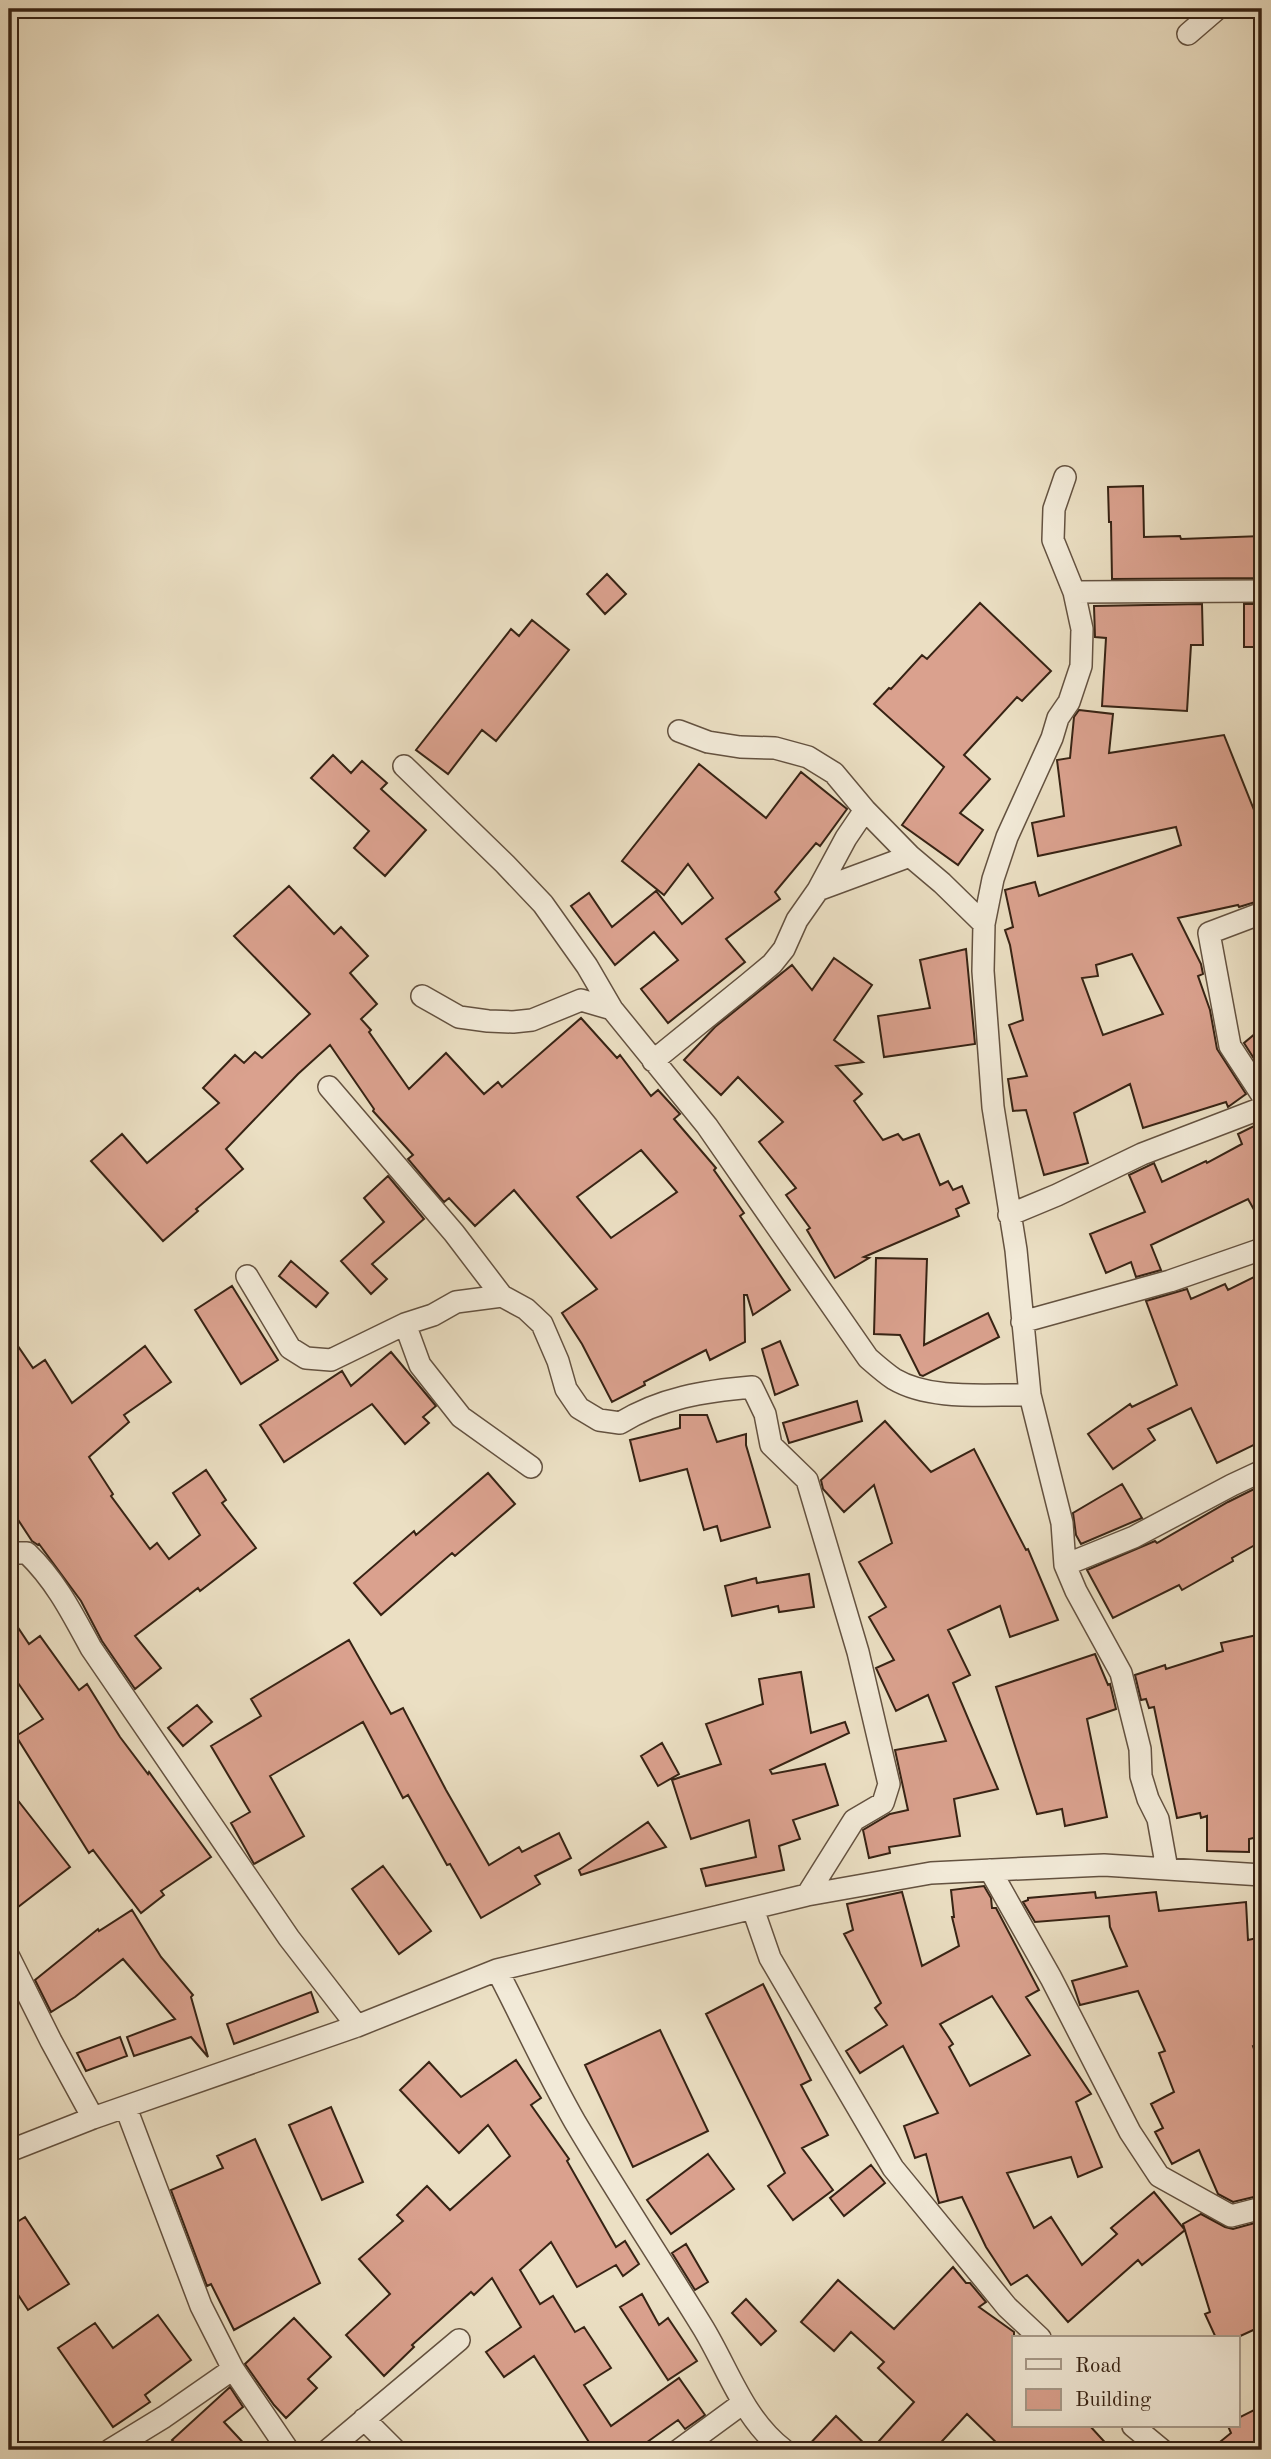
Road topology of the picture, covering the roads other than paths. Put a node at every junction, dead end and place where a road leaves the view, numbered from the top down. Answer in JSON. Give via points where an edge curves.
{"nodes":[{"id":1,"x":1217,"y":9,"type":"edge"},
{"id":2,"x":1188,"y":34,"type":"dead end"},
{"id":3,"x":1065,"y":477,"type":"dead end"},
{"id":4,"x":1262,"y":591,"type":"edge"},
{"id":5,"x":1074,"y":592,"type":"junction"},
{"id":6,"x":679,"y":731,"type":"dead end"},
{"id":7,"x":404,"y":766,"type":"dead end"},
{"id":8,"x":864,"y":810,"type":"junction"},
{"id":9,"x":909,"y":856,"type":"junction"},
{"id":10,"x":818,"y":890,"type":"junction"},
{"id":11,"x":1262,"y":914,"type":"edge"},
{"id":12,"x":984,"y":924,"type":"junction"},
{"id":13,"x":422,"y":996,"type":"dead end"},
{"id":14,"x":612,"y":1009,"type":"junction"},
{"id":15,"x":653,"y":1061,"type":"junction"},
{"id":16,"x":329,"y":1087,"type":"dead end"},
{"id":17,"x":1262,"y":1095,"type":"edge"},
{"id":18,"x":1262,"y":1108,"type":"edge"},
{"id":19,"x":1009,"y":1215,"type":"junction"},
{"id":20,"x":1262,"y":1249,"type":"edge"},
{"id":21,"x":247,"y":1276,"type":"dead end"},
{"id":22,"x":502,"y":1296,"type":"junction"},
{"id":23,"x":1022,"y":1321,"type":"junction"},
{"id":24,"x":405,"y":1324,"type":"junction"},
{"id":25,"x":1030,"y":1395,"type":"junction"},
{"id":26,"x":531,"y":1466,"type":"dead end"},
{"id":27,"x":1262,"y":1471,"type":"edge"},
{"id":28,"x":9,"y":1553,"type":"edge"},
{"id":29,"x":1065,"y":1565,"type":"junction"},
{"id":30,"x":1167,"y":1869,"type":"junction"},
{"id":31,"x":990,"y":1870,"type":"junction"},
{"id":32,"x":1262,"y":1875,"type":"edge"},
{"id":33,"x":807,"y":1895,"type":"junction"},
{"id":34,"x":753,"y":1909,"type":"junction"},
{"id":35,"x":9,"y":1957,"type":"edge"},
{"id":36,"x":497,"y":1970,"type":"junction"},
{"id":37,"x":357,"y":2026,"type":"junction"},
{"id":38,"x":126,"y":2108,"type":"junction"},
{"id":39,"x":93,"y":2118,"type":"junction"},
{"id":40,"x":9,"y":2151,"type":"edge"},
{"id":41,"x":1262,"y":2208,"type":"edge"},
{"id":42,"x":1038,"y":2336,"type":"edge"},
{"id":43,"x":459,"y":2340,"type":"dead end"},
{"id":44,"x":233,"y":2368,"type":"junction"},
{"id":45,"x":743,"y":2403,"type":"junction"},
{"id":46,"x":364,"y":2419,"type":"junction"},
{"id":47,"x":1135,"y":2428,"type":"edge"},
{"id":48,"x":110,"y":2450,"type":"edge"},
{"id":49,"x":288,"y":2450,"type":"edge"},
{"id":50,"x":328,"y":2450,"type":"edge"},
{"id":51,"x":395,"y":2450,"type":"edge"},
{"id":52,"x":679,"y":2450,"type":"edge"},
{"id":53,"x":784,"y":2450,"type":"edge"},
{"id":54,"x":1161,"y":2450,"type":"edge"}],
"edges":[{"from":1,"to":2,"type":"street"},
{"from":3,"to":5,"type":"street","via":[[1054,509],[1053,540]]},
{"from":4,"to":5,"type":"street"},
{"from":5,"to":12,"type":"street","via":[[1082,629],[1082,666],[1007,837]]},
{"from":6,"to":8,"type":"street","via":[[708,742],[775,748],[808,757],[834,773]]},
{"from":7,"to":14,"type":"street","via":[[543,904]]},
{"from":8,"to":9,"type":"street"},
{"from":8,"to":10,"type":"street"},
{"from":9,"to":10,"type":"street"},
{"from":9,"to":12,"type":"street"},
{"from":10,"to":15,"type":"street","via":[[772,964]]},
{"from":11,"to":17,"type":"street","via":[[1209,933],[1230,1046]]},
{"from":12,"to":19,"type":"street","via":[[993,1107]]},
{"from":13,"to":14,"type":"street","via":[[459,1017],[488,1021],[532,1020],[581,1000]]},
{"from":14,"to":15,"type":"street"},
{"from":15,"to":25,"type":"street","via":[[708,1126],[868,1358],[918,1390]]},
{"from":16,"to":22,"type":"street"},
{"from":18,"to":19,"type":"street","via":[[1142,1154]]},
{"from":19,"to":23,"type":"street"},
{"from":20,"to":23,"type":"street","via":[[1170,1281]]},
{"from":21,"to":24,"type":"street","via":[[290,1348],[306,1358],[331,1360]]},
{"from":22,"to":24,"type":"street","via":[[456,1302]]},
{"from":22,"to":33,"type":"street","via":[[542,1324],[566,1389],[579,1408],[599,1420],[620,1423],[640,1411],[707,1390],[752,1387],[765,1414],[771,1445],[807,1480],[858,1652],[888,1784],[883,1803],[854,1819]]},
{"from":23,"to":25,"type":"street"},
{"from":24,"to":26,"type":"street","via":[[419,1365],[461,1417]]},
{"from":25,"to":29,"type":"street","via":[[1062,1523]]},
{"from":27,"to":29,"type":"street","via":[[1134,1537]]},
{"from":28,"to":37,"type":"street","via":[[27,1553],[46,1572],[91,1648],[289,1938]]},
{"from":29,"to":30,"type":"street","via":[[1121,1673],[1140,1749],[1141,1776],[1158,1819]]},
{"from":30,"to":31,"type":"street","via":[[1104,1865]]},
{"from":30,"to":32,"type":"street"},
{"from":31,"to":33,"type":"street","via":[[931,1873]]},
{"from":31,"to":41,"type":"street","via":[[1130,2132],[1159,2176],[1231,2216]]},
{"from":33,"to":34,"type":"street"},
{"from":34,"to":36,"type":"street"},
{"from":34,"to":42,"type":"street","via":[[770,1958],[892,2168],[1007,2307]]},
{"from":35,"to":39,"type":"street"},
{"from":36,"to":37,"type":"street"},
{"from":36,"to":45,"type":"street","via":[[574,2119],[704,2328]]},
{"from":37,"to":38,"type":"street"},
{"from":38,"to":39,"type":"street"},
{"from":38,"to":44,"type":"street","via":[[201,2306]]},
{"from":39,"to":40,"type":"street"},
{"from":43,"to":46,"type":"street"},
{"from":44,"to":48,"type":"street"},
{"from":44,"to":49,"type":"street"},
{"from":45,"to":52,"type":"street"},
{"from":45,"to":53,"type":"street"},
{"from":46,"to":50,"type":"street"},
{"from":46,"to":51,"type":"street"},
{"from":47,"to":54,"type":"street"}]}
